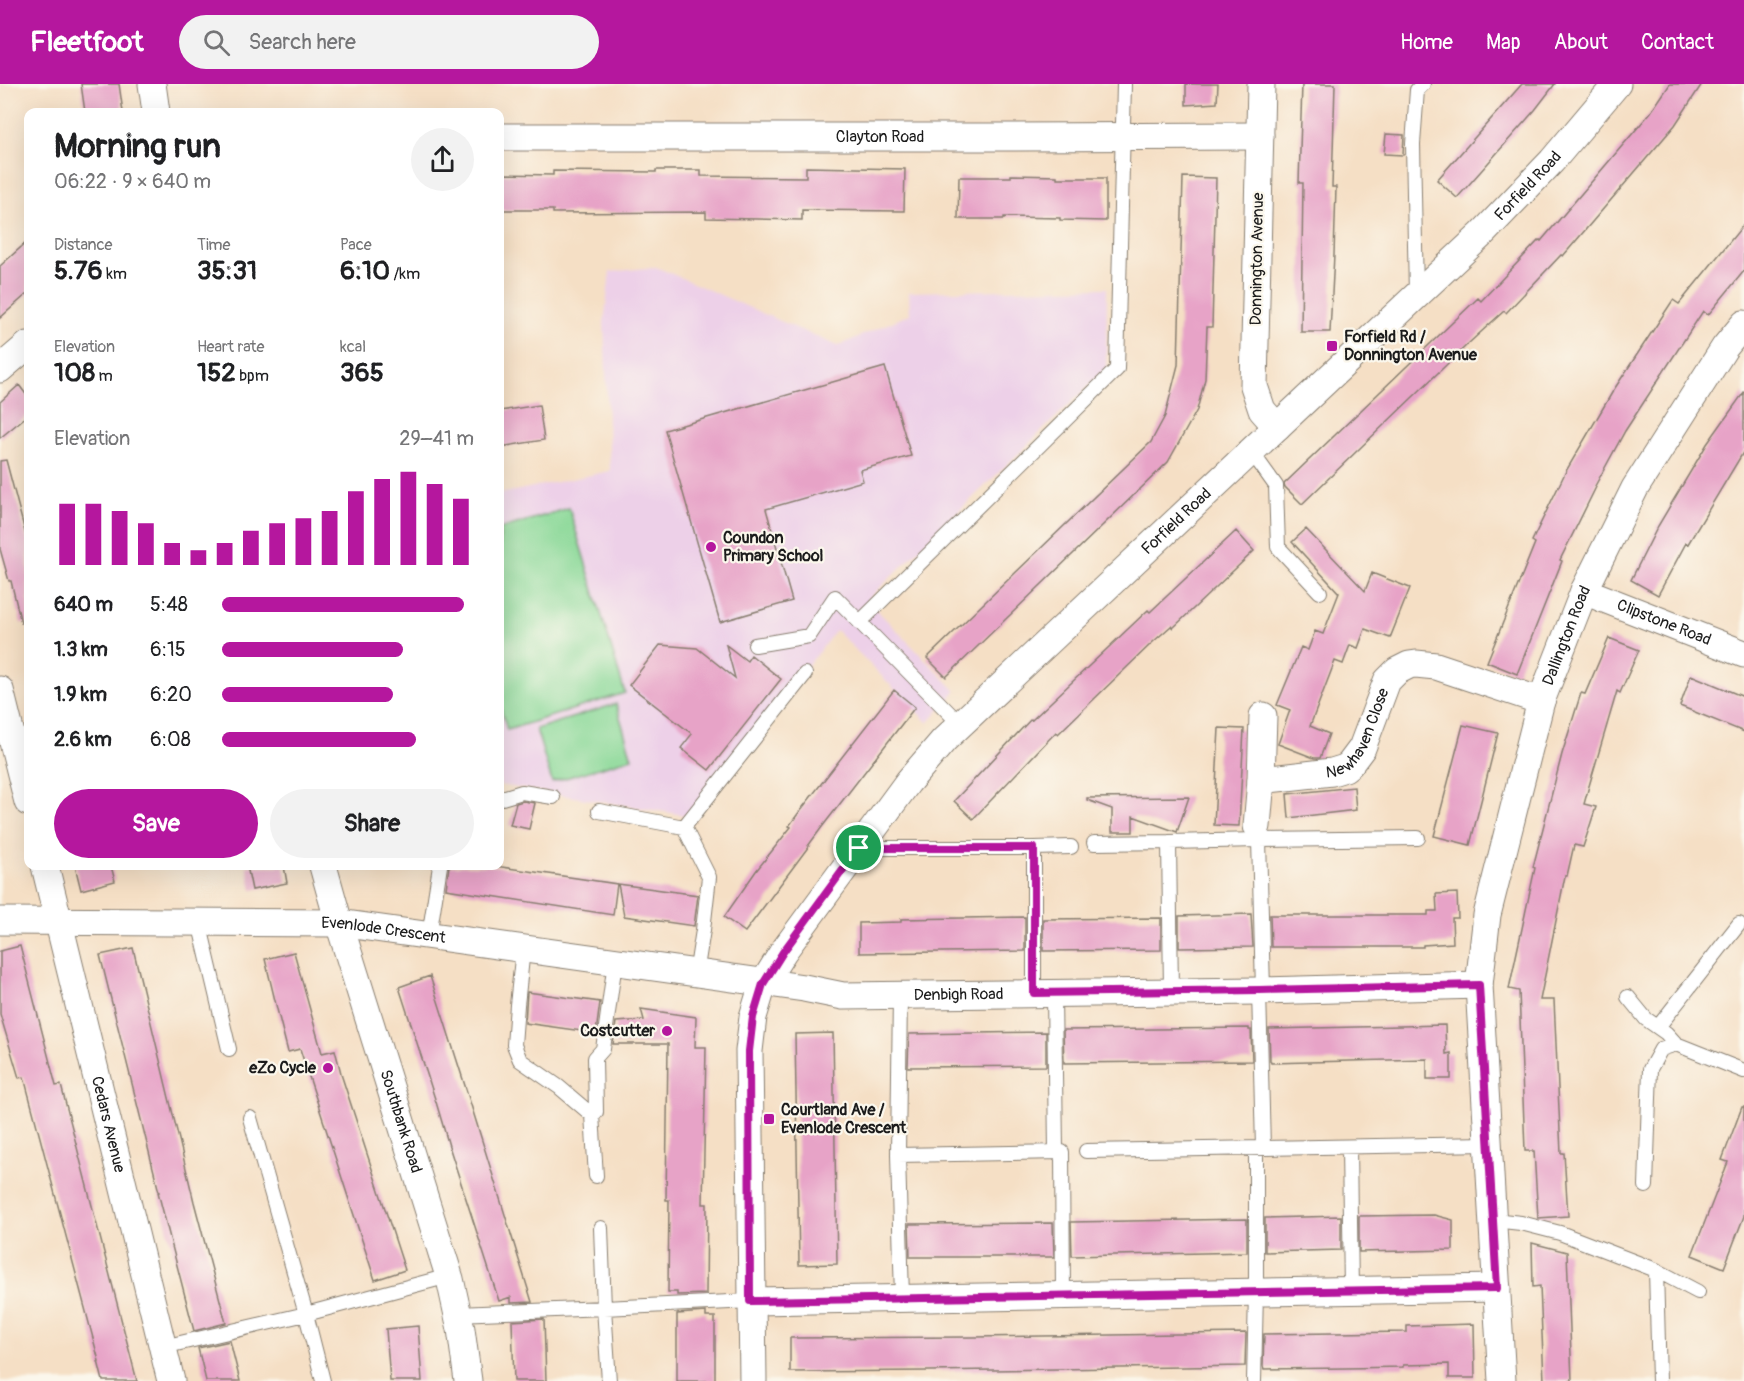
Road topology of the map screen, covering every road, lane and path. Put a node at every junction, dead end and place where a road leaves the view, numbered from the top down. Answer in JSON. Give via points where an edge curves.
{"nodes":[{"id":1,"x":152,"y":84,"type":"edge"},
{"id":2,"x":1124,"y":84,"type":"edge"},
{"id":3,"x":1261,"y":84,"type":"edge"},
{"id":4,"x":1617,"y":84,"type":"edge"},
{"id":5,"x":1419,"y":86,"type":"edge"},
{"id":6,"x":155,"y":108,"type":"edge"},
{"id":7,"x":504,"y":136,"type":"edge"},
{"id":8,"x":1123,"y":136,"type":"junction"},
{"id":9,"x":1260,"y":136,"type":"junction"},
{"id":10,"x":1416,"y":296,"type":"junction"},
{"id":11,"x":1744,"y":324,"type":"edge"},
{"id":12,"x":24,"y":348,"type":"edge"},
{"id":13,"x":0,"y":369,"type":"edge"},
{"id":14,"x":1277,"y":427,"type":"junction"},
{"id":15,"x":1251,"y":451,"type":"junction"},
{"id":16,"x":1584,"y":591,"type":"junction"},
{"id":17,"x":1320,"y":592,"type":"dead end"},
{"id":18,"x":860,"y":622,"type":"junction"},
{"id":19,"x":755,"y":645,"type":"dead end"},
{"id":20,"x":1744,"y":654,"type":"edge"},
{"id":21,"x":805,"y":674,"type":"dead end"},
{"id":22,"x":0,"y":690,"type":"edge"},
{"id":23,"x":1541,"y":701,"type":"junction"},
{"id":24,"x":1263,"y":716,"type":"dead end"},
{"id":25,"x":960,"y":724,"type":"junction"},
{"id":26,"x":1261,"y":780,"type":"junction"},
{"id":27,"x":24,"y":786,"type":"edge"},
{"id":28,"x":504,"y":797,"type":"edge"},
{"id":29,"x":553,"y":797,"type":"dead end"},
{"id":30,"x":599,"y":811,"type":"dead end"},
{"id":31,"x":684,"y":827,"type":"junction"},
{"id":32,"x":1258,"y":833,"type":"junction"},
{"id":33,"x":1418,"y":838,"type":"dead end"},
{"id":34,"x":1169,"y":842,"type":"junction"},
{"id":35,"x":1094,"y":843,"type":"dead end"},
{"id":36,"x":1071,"y":847,"type":"dead end"},
{"id":37,"x":859,"y":848,"type":"junction"},
{"id":38,"x":1034,"y":848,"type":"junction"},
{"id":39,"x":46,"y":870,"type":"edge"},
{"id":40,"x":323,"y":870,"type":"edge"},
{"id":41,"x":439,"y":870,"type":"edge"},
{"id":42,"x":0,"y":921,"type":"edge"},
{"id":43,"x":59,"y":921,"type":"junction"},
{"id":44,"x":199,"y":922,"type":"junction"},
{"id":45,"x":339,"y":923,"type":"junction"},
{"id":46,"x":1739,"y":924,"type":"dead end"},
{"id":47,"x":429,"y":936,"type":"junction"},
{"id":48,"x":523,"y":949,"type":"junction"},
{"id":49,"x":615,"y":963,"type":"junction"},
{"id":50,"x":696,"y":974,"type":"junction"},
{"id":51,"x":763,"y":984,"type":"junction"},
{"id":52,"x":1479,"y":985,"type":"junction"},
{"id":53,"x":1261,"y":990,"type":"junction"},
{"id":54,"x":1171,"y":992,"type":"junction"},
{"id":55,"x":1044,"y":993,"type":"junction"},
{"id":56,"x":900,"y":996,"type":"junction"},
{"id":57,"x":1628,"y":998,"type":"dead end"},
{"id":58,"x":1659,"y":1028,"type":"junction"},
{"id":59,"x":1676,"y":1044,"type":"junction"},
{"id":60,"x":229,"y":1048,"type":"dead end"},
{"id":61,"x":1744,"y":1071,"type":"edge"},
{"id":62,"x":592,"y":1115,"type":"junction"},
{"id":63,"x":250,"y":1118,"type":"dead end"},
{"id":64,"x":1489,"y":1144,"type":"junction"},
{"id":65,"x":1349,"y":1147,"type":"junction"},
{"id":66,"x":1259,"y":1148,"type":"junction"},
{"id":67,"x":1086,"y":1151,"type":"dead end"},
{"id":68,"x":1056,"y":1152,"type":"junction"},
{"id":69,"x":898,"y":1155,"type":"junction"},
{"id":70,"x":596,"y":1176,"type":"dead end"},
{"id":71,"x":1646,"y":1186,"type":"dead end"},
{"id":72,"x":1493,"y":1220,"type":"junction"},
{"id":73,"x":602,"y":1228,"type":"dead end"},
{"id":74,"x":1656,"y":1270,"type":"junction"},
{"id":75,"x":449,"y":1276,"type":"junction"},
{"id":76,"x":1497,"y":1288,"type":"junction"},
{"id":77,"x":1351,"y":1291,"type":"junction"},
{"id":78,"x":1256,"y":1292,"type":"junction"},
{"id":79,"x":1698,"y":1292,"type":"dead end"},
{"id":80,"x":1063,"y":1296,"type":"junction"},
{"id":81,"x":902,"y":1298,"type":"junction"},
{"id":82,"x":750,"y":1301,"type":"junction"},
{"id":83,"x":604,"y":1308,"type":"junction"},
{"id":84,"x":306,"y":1314,"type":"junction"},
{"id":85,"x":458,"y":1314,"type":"junction"},
{"id":86,"x":163,"y":1347,"type":"junction"},
{"id":87,"x":171,"y":1381,"type":"edge"},
{"id":88,"x":323,"y":1381,"type":"edge"},
{"id":89,"x":468,"y":1381,"type":"edge"},
{"id":90,"x":609,"y":1381,"type":"edge"},
{"id":91,"x":753,"y":1381,"type":"edge"},
{"id":92,"x":1254,"y":1381,"type":"edge"},
{"id":93,"x":1502,"y":1381,"type":"edge"},
{"id":94,"x":1659,"y":1381,"type":"edge"}],
"edges":[{"from":1,"to":6,"type":"street"},
{"from":2,"to":8,"type":"lane"},
{"from":3,"to":9,"type":"street","name":"Donnington Avenue"},
{"from":4,"to":10,"type":"street","name":"Forfield Road","via":[[1552,161]]},
{"from":5,"to":10,"type":"lane","via":[[1413,144]]},
{"from":7,"to":8,"type":"street","name":"Clayton Road"},
{"from":8,"to":9,"type":"street","name":"Clayton Road"},
{"from":8,"to":18,"type":"lane","via":[[1117,369]]},
{"from":9,"to":14,"type":"street","name":"Donnington Avenue","via":[[1254,386],[1262,410]]},
{"from":10,"to":14,"type":"street","name":"Forfield Road"},
{"from":11,"to":16,"type":"street","name":"Dallington Road","via":[[1725,347],[1635,488]]},
{"from":12,"to":13,"type":"street"},
{"from":14,"to":15,"type":"street","name":"Forfield Road"},
{"from":15,"to":17,"type":"lane","via":[[1276,486],[1278,547]]},
{"from":15,"to":25,"type":"street","name":"Forfield Road"},
{"from":16,"to":20,"type":"street","name":"Clipstone Road"},
{"from":16,"to":23,"type":"street","name":"Dallington Road"},
{"from":18,"to":19,"type":"lane","via":[[835,597],[810,636]]},
{"from":18,"to":25,"type":"lane"},
{"from":21,"to":31,"type":"lane"},
{"from":22,"to":27,"type":"street"},
{"from":23,"to":26,"type":"street","name":"Newhaven Close","via":[[1436,666],[1409,665],[1397,670],[1387,681],[1362,748],[1350,764],[1339,771]]},
{"from":23,"to":52,"type":"street","name":"Dallington Road","via":[[1487,915]]},
{"from":24,"to":26,"type":"street"},
{"from":25,"to":37,"type":"street","name":"Forfield Road","via":[[908,782]]},
{"from":26,"to":32,"type":"street"},
{"from":28,"to":29,"type":"lane","via":[[522,792]]},
{"from":30,"to":31,"type":"lane"},
{"from":31,"to":50,"type":"lane","via":[[709,877]]},
{"from":32,"to":33,"type":"lane"},
{"from":32,"to":34,"type":"lane"},
{"from":32,"to":53,"type":"lane"},
{"from":34,"to":35,"type":"lane"},
{"from":34,"to":54,"type":"lane"},
{"from":36,"to":38,"type":"lane"},
{"from":37,"to":38,"type":"lane"},
{"from":37,"to":51,"type":"street","name":"Forfield Road"},
{"from":38,"to":55,"type":"lane"},
{"from":39,"to":43,"type":"street","name":"Cedars Avenue"},
{"from":40,"to":45,"type":"street","name":"Southbank Road"},
{"from":41,"to":47,"type":"lane"},
{"from":42,"to":43,"type":"street","name":"Evenlode Crescent"},
{"from":43,"to":44,"type":"street","name":"Evenlode Crescent"},
{"from":43,"to":86,"type":"street","name":"Cedars Avenue"},
{"from":44,"to":45,"type":"street","name":"Evenlode Crescent"},
{"from":44,"to":60,"type":"lane"},
{"from":45,"to":47,"type":"street","name":"Evenlode Crescent"},
{"from":45,"to":75,"type":"street","name":"Southbank Road"},
{"from":46,"to":58,"type":"lane"},
{"from":47,"to":48,"type":"street","name":"Evenlode Crescent"},
{"from":48,"to":49,"type":"street","name":"Evenlode Crescent"},
{"from":48,"to":62,"type":"lane","via":[[514,1046],[520,1060]]},
{"from":49,"to":50,"type":"street","name":"Evenlode Crescent"},
{"from":49,"to":62,"type":"lane","via":[[603,1049],[595,1058],[596,1112]]},
{"from":50,"to":51,"type":"street","name":"Evenlode Crescent"},
{"from":51,"to":56,"type":"street","name":"Denbigh Road","via":[[843,996]]},
{"from":51,"to":82,"type":"street","name":"Forfield Road","via":[[753,1017],[749,1051]]},
{"from":52,"to":53,"type":"street","name":"Denbigh Road"},
{"from":52,"to":64,"type":"street","name":"Dallington Road"},
{"from":53,"to":54,"type":"street","name":"Denbigh Road"},
{"from":53,"to":66,"type":"lane"},
{"from":54,"to":55,"type":"street","name":"Denbigh Road"},
{"from":55,"to":56,"type":"street","name":"Denbigh Road"},
{"from":55,"to":68,"type":"lane"},
{"from":56,"to":69,"type":"lane"},
{"from":57,"to":58,"type":"lane"},
{"from":58,"to":59,"type":"lane"},
{"from":59,"to":61,"type":"lane"},
{"from":59,"to":71,"type":"lane","via":[[1661,1049],[1650,1068]]},
{"from":62,"to":70,"type":"lane"},
{"from":63,"to":84,"type":"lane"},
{"from":64,"to":65,"type":"lane"},
{"from":64,"to":72,"type":"street","name":"Dallington Road"},
{"from":65,"to":66,"type":"lane"},
{"from":65,"to":77,"type":"lane"},
{"from":66,"to":67,"type":"lane"},
{"from":66,"to":78,"type":"lane"},
{"from":68,"to":69,"type":"lane"},
{"from":68,"to":80,"type":"lane","via":[[1062,1152]]},
{"from":69,"to":81,"type":"lane"},
{"from":72,"to":74,"type":"lane","via":[[1560,1233]]},
{"from":72,"to":76,"type":"street","name":"Dallington Road"},
{"from":73,"to":83,"type":"lane"},
{"from":74,"to":79,"type":"lane"},
{"from":74,"to":94,"type":"lane"},
{"from":75,"to":84,"type":"lane"},
{"from":75,"to":85,"type":"street","name":"Southbank Road"},
{"from":76,"to":77,"type":"street"},
{"from":76,"to":93,"type":"street","name":"Dallington Road"},
{"from":77,"to":78,"type":"street"},
{"from":78,"to":80,"type":"street"},
{"from":78,"to":92,"type":"lane"},
{"from":80,"to":81,"type":"street"},
{"from":81,"to":82,"type":"street"},
{"from":82,"to":83,"type":"lane"},
{"from":82,"to":91,"type":"street","name":"Forfield Road"},
{"from":83,"to":85,"type":"lane"},
{"from":83,"to":90,"type":"lane"},
{"from":84,"to":86,"type":"lane"},
{"from":84,"to":88,"type":"lane"},
{"from":85,"to":89,"type":"street","name":"Southbank Road"},
{"from":86,"to":87,"type":"street","name":"Cedars Avenue"}]}
